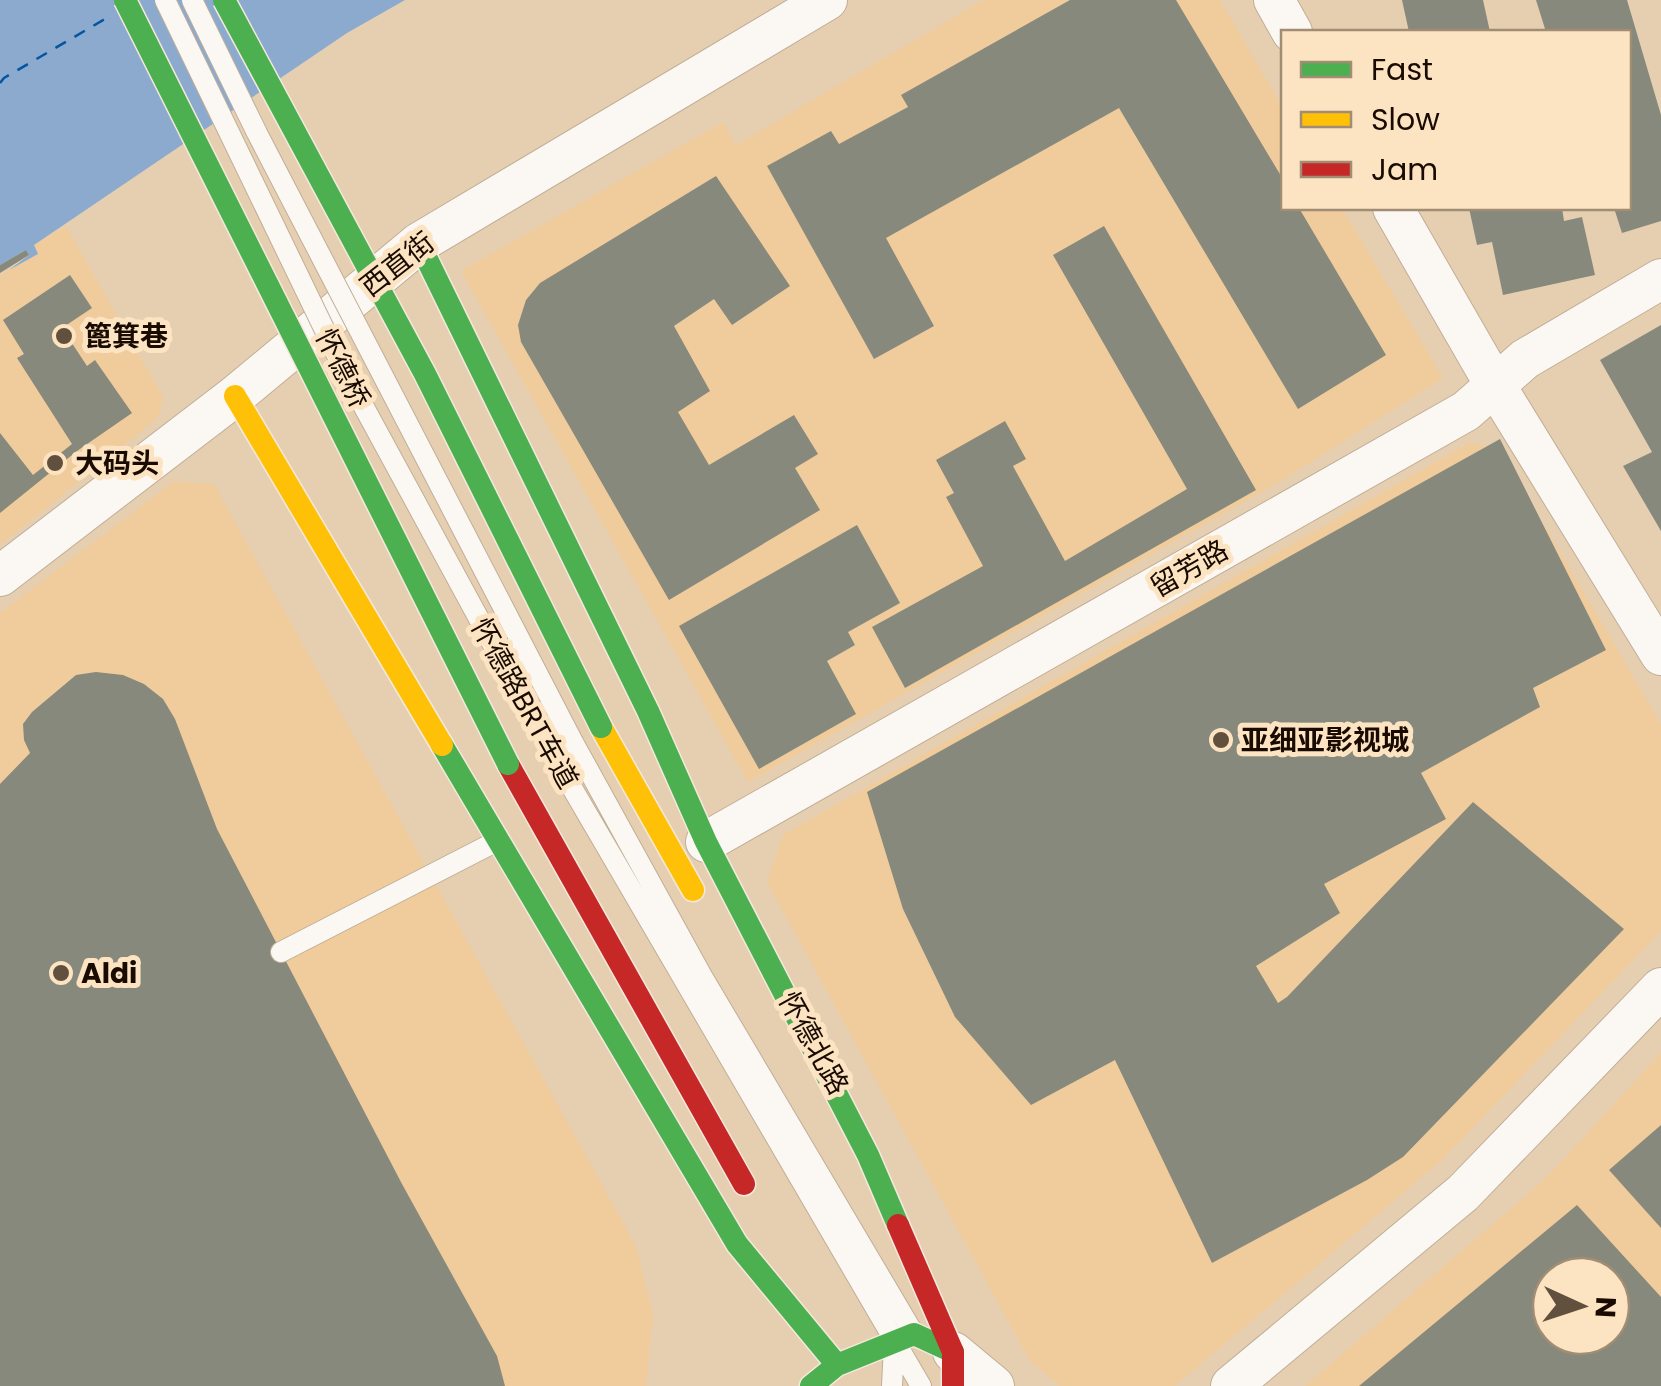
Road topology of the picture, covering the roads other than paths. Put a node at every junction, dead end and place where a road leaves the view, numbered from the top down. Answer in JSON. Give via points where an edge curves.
{"nodes":[{"id":1,"x":125,"y":0,"type":"edge"},
{"id":2,"x":164,"y":0,"type":"edge"},
{"id":3,"x":192,"y":0,"type":"edge"},
{"id":4,"x":224,"y":0,"type":"edge"},
{"id":5,"x":827,"y":0,"type":"edge"},
{"id":6,"x":1274,"y":0,"type":"edge"},
{"id":7,"x":1291,"y":30,"type":"edge"},
{"id":8,"x":1394,"y":210,"type":"edge"},
{"id":9,"x":419,"y":243,"type":"junction"},
{"id":10,"x":1661,"y":279,"type":"edge"},
{"id":11,"x":1495,"y":385,"type":"junction"},
{"id":12,"x":235,"y":396,"type":"junction"},
{"id":13,"x":0,"y":576,"type":"edge"},
{"id":14,"x":1661,"y":656,"type":"edge"},
{"id":15,"x":498,"y":840,"type":"junction"},
{"id":16,"x":706,"y":842,"type":"junction"},
{"id":17,"x":708,"y":918,"type":"dead end"},
{"id":18,"x":281,"y":952,"type":"dead end"},
{"id":19,"x":1661,"y":988,"type":"edge"},
{"id":20,"x":846,"y":1161,"type":"dead end"},
{"id":21,"x":752,"y":1200,"type":"dead end"},
{"id":22,"x":786,"y":1266,"type":"dead end"},
{"id":23,"x":904,"y":1336,"type":"junction"},
{"id":24,"x":838,"y":1365,"type":"junction"},
{"id":25,"x":950,"y":1375,"type":"edge"},
{"id":26,"x":811,"y":1386,"type":"edge"},
{"id":27,"x":850,"y":1386,"type":"edge"},
{"id":28,"x":892,"y":1386,"type":"edge"},
{"id":29,"x":921,"y":1386,"type":"edge"},
{"id":30,"x":978,"y":1386,"type":"edge"},
{"id":31,"x":994,"y":1386,"type":"edge"},
{"id":32,"x":1232,"y":1386,"type":"edge"}],
"edges":[{"from":1,"to":21,"type":"main road","name":"怀德桥","bridge":true,"via":[[508,764]]},
{"from":2,"to":23,"type":"lane","name":"怀德路BRT车道","bridge":true,"via":[[346,374],[554,757]]},
{"from":3,"to":23,"type":"lane","name":"怀德路BRT车道","bridge":true,"via":[[573,742]]},
{"from":4,"to":17,"type":"main road","bridge":true,"via":[[425,374],[601,728]]},
{"from":5,"to":9,"type":"street","name":"西直街"},
{"from":6,"to":7,"type":"street"},
{"from":8,"to":11,"type":"street"},
{"from":9,"to":12,"type":"street","name":"西直街"},
{"from":9,"to":16,"type":"main road"},
{"from":10,"to":11,"type":"street","name":"留芳路","via":[[1525,359]]},
{"from":11,"to":14,"type":"street"},
{"from":11,"to":16,"type":"street","name":"留芳路","via":[[1466,411]]},
{"from":12,"to":13,"type":"street","name":"西直街"},
{"from":12,"to":15,"type":"main road"},
{"from":15,"to":18,"type":"lane"},
{"from":15,"to":24,"type":"main road","via":[[737,1244]]},
{"from":16,"to":25,"type":"main road","via":[[868,1155]]},
{"from":19,"to":32,"type":"street","via":[[1462,1193]]},
{"from":20,"to":25,"type":"main road"},
{"from":22,"to":24,"type":"main road"},
{"from":23,"to":24,"type":"main road"},
{"from":23,"to":25,"type":"main road"},
{"from":23,"to":25,"type":"lane"},
{"from":23,"to":28,"type":"lane"},
{"from":23,"to":29,"type":"lane","name":"怀德路BRT车道"},
{"from":24,"to":26,"type":"main road"},
{"from":24,"to":27,"type":"main road"},
{"from":25,"to":30,"type":"main road"},
{"from":25,"to":31,"type":"street"}]}
